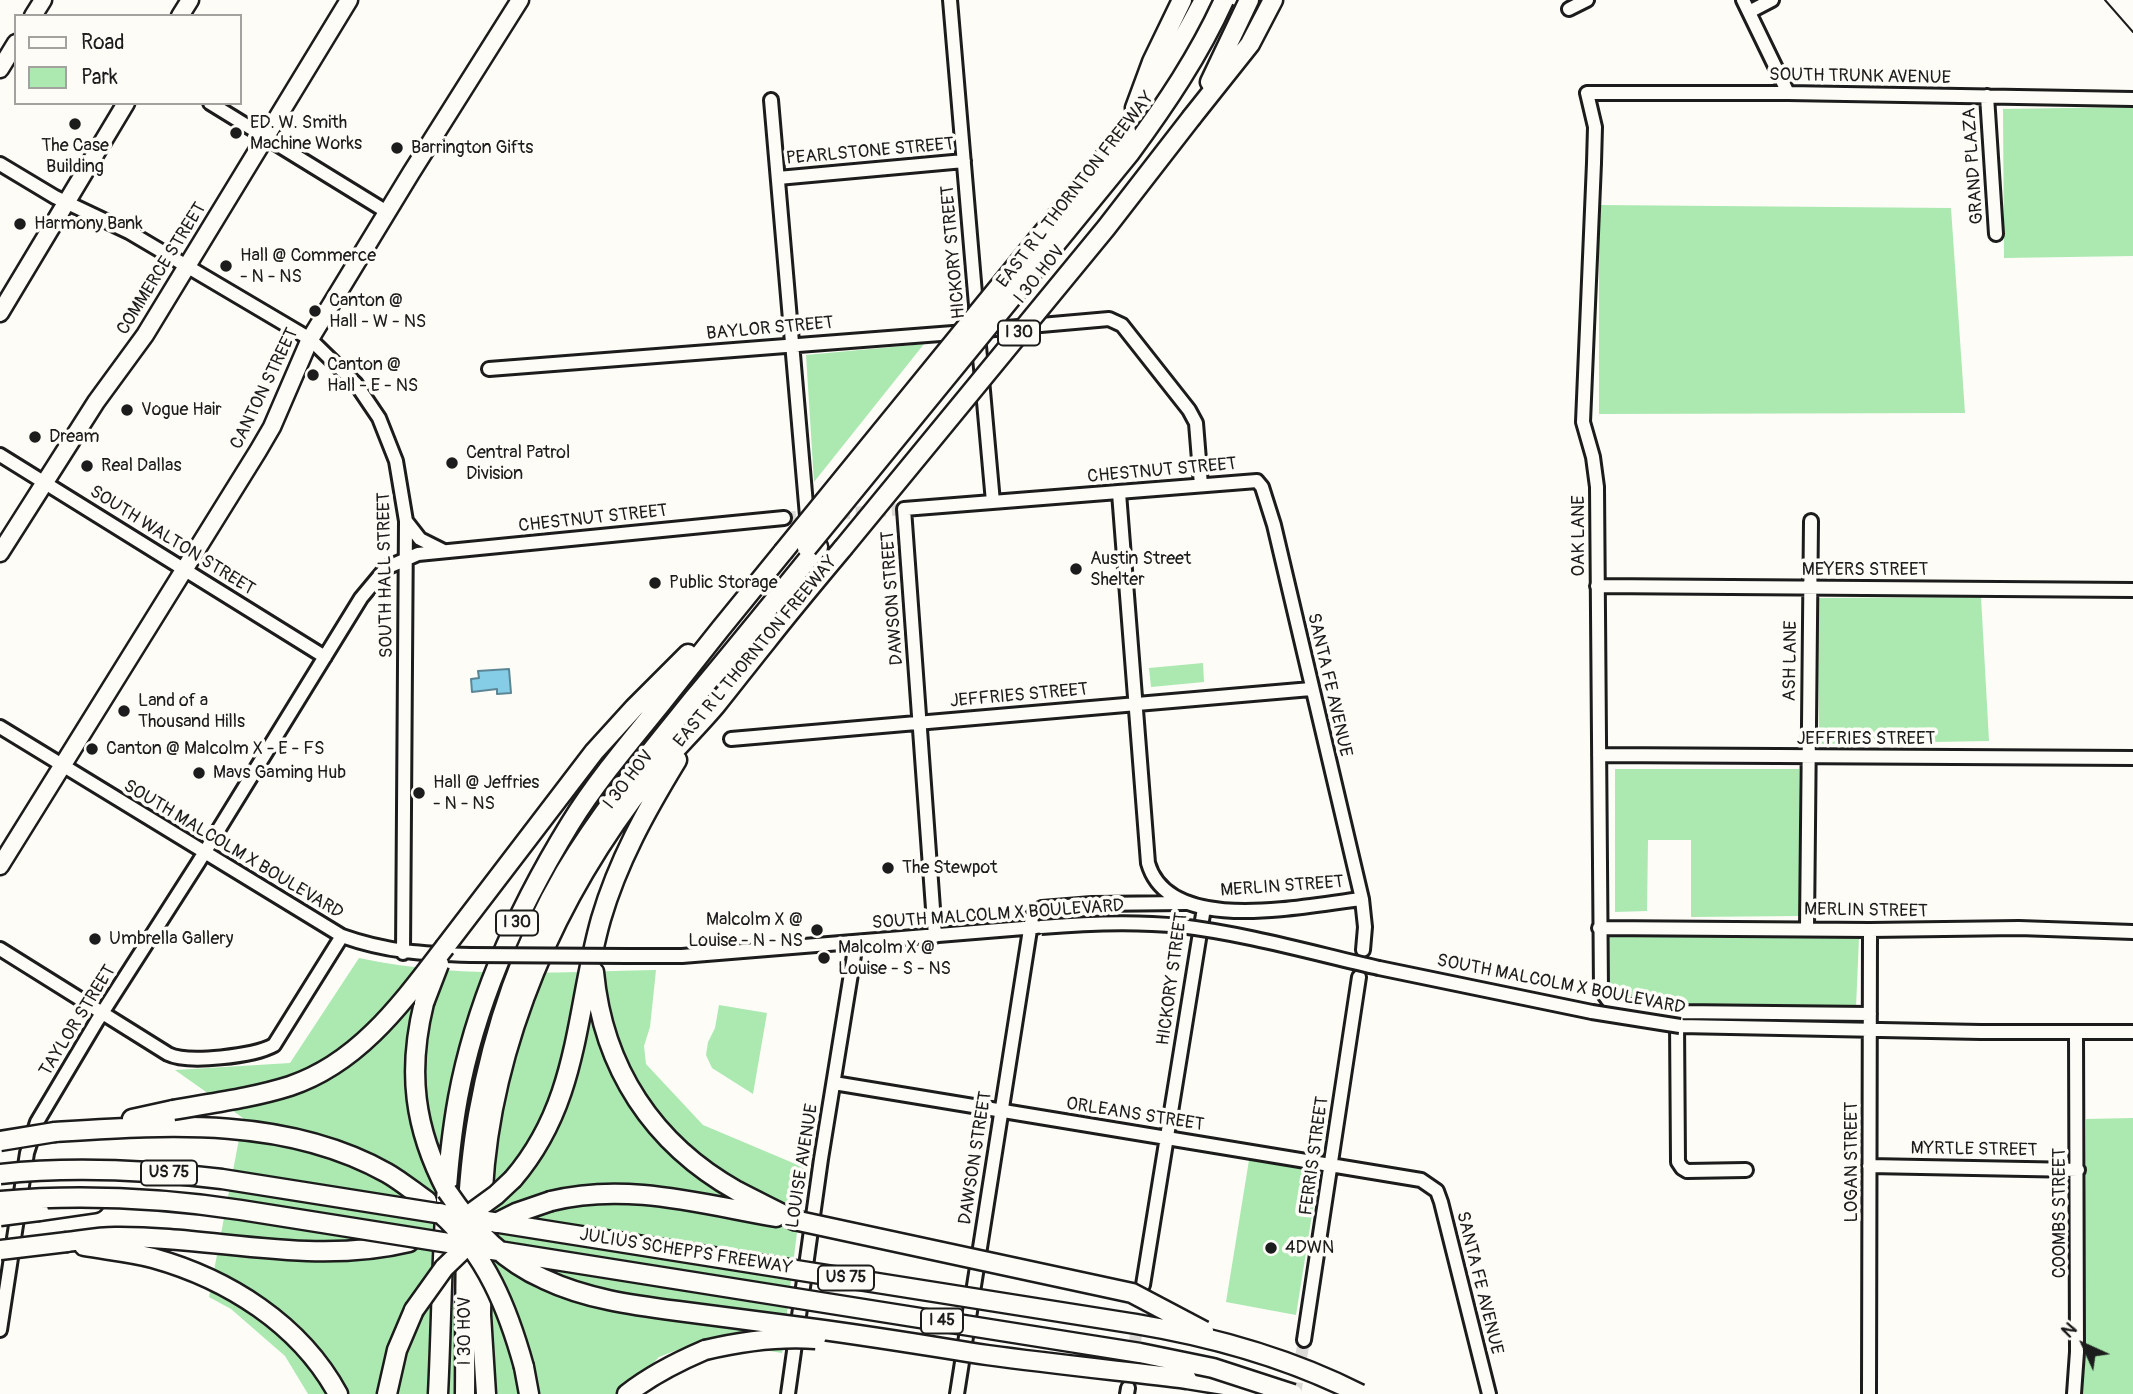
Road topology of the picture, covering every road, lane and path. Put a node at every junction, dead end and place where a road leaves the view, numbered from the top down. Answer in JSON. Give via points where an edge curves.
{"nodes":[{"id":1,"x":349,"y":0,"type":"edge"},
{"id":2,"x":520,"y":0,"type":"edge"},
{"id":3,"x":950,"y":0,"type":"edge"},
{"id":4,"x":1182,"y":0,"type":"edge"},
{"id":5,"x":1205,"y":0,"type":"edge"},
{"id":6,"x":1224,"y":0,"type":"edge"},
{"id":7,"x":1232,"y":0,"type":"edge"},
{"id":8,"x":1249,"y":0,"type":"edge"},
{"id":9,"x":1273,"y":0,"type":"edge"},
{"id":10,"x":1587,"y":0,"type":"edge"},
{"id":11,"x":1742,"y":0,"type":"edge"},
{"id":12,"x":1772,"y":0,"type":"edge"},
{"id":13,"x":1569,"y":9,"type":"dead end"},
{"id":14,"x":1749,"y":12,"type":"junction"},
{"id":15,"x":14,"y":46,"type":"edge"},
{"id":16,"x":0,"y":69,"type":"edge"},
{"id":17,"x":1587,"y":93,"type":"joint"},
{"id":18,"x":1788,"y":93,"type":"junction"},
{"id":19,"x":1987,"y":96,"type":"junction"},
{"id":20,"x":2133,"y":99,"type":"edge"},
{"id":21,"x":771,"y":100,"type":"dead end"},
{"id":22,"x":125,"y":105,"type":"edge"},
{"id":23,"x":213,"y":105,"type":"edge"},
{"id":24,"x":1192,"y":117,"type":"junction"},
{"id":25,"x":1126,"y":131,"type":"junction"},
{"id":26,"x":265,"y":137,"type":"junction"},
{"id":27,"x":964,"y":161,"type":"junction"},
{"id":28,"x":0,"y":164,"type":"edge"},
{"id":29,"x":778,"y":178,"type":"junction"},
{"id":30,"x":65,"y":203,"type":"junction"},
{"id":31,"x":387,"y":212,"type":"junction"},
{"id":32,"x":1996,"y":234,"type":"dead end"},
{"id":33,"x":187,"y":266,"type":"junction"},
{"id":34,"x":0,"y":313,"type":"edge"},
{"id":35,"x":978,"y":331,"type":"junction"},
{"id":36,"x":310,"y":339,"type":"junction"},
{"id":37,"x":792,"y":345,"type":"junction"},
{"id":38,"x":489,"y":369,"type":"dead end"},
{"id":39,"x":0,"y":455,"type":"edge"},
{"id":40,"x":1257,"y":481,"type":"joint"},
{"id":41,"x":44,"y":483,"type":"junction"},
{"id":42,"x":1201,"y":485,"type":"junction"},
{"id":43,"x":1119,"y":493,"type":"junction"},
{"id":44,"x":993,"y":502,"type":"junction"},
{"id":45,"x":904,"y":509,"type":"joint"},
{"id":46,"x":807,"y":516,"type":"dead end"},
{"id":47,"x":784,"y":519,"type":"tunnel mouth"},
{"id":48,"x":406,"y":521,"type":"junction"},
{"id":49,"x":1811,"y":521,"type":"dead end"},
{"id":50,"x":813,"y":547,"type":"junction"},
{"id":51,"x":445,"y":551,"type":"junction"},
{"id":52,"x":0,"y":553,"type":"edge"},
{"id":53,"x":406,"y":557,"type":"junction"},
{"id":54,"x":185,"y":569,"type":"junction"},
{"id":55,"x":1597,"y":586,"type":"junction"},
{"id":56,"x":1809,"y":588,"type":"junction"},
{"id":57,"x":2133,"y":590,"type":"edge"},
{"id":58,"x":748,"y":595,"type":"junction"},
{"id":59,"x":325,"y":657,"type":"junction"},
{"id":60,"x":1311,"y":689,"type":"junction"},
{"id":61,"x":1135,"y":702,"type":"junction"},
{"id":62,"x":717,"y":704,"type":"junction"},
{"id":63,"x":920,"y":722,"type":"junction"},
{"id":64,"x":0,"y":727,"type":"edge"},
{"id":65,"x":731,"y":738,"type":"dead end"},
{"id":66,"x":1599,"y":755,"type":"junction"},
{"id":67,"x":1807,"y":756,"type":"junction"},
{"id":68,"x":2133,"y":758,"type":"edge"},
{"id":69,"x":62,"y":766,"type":"junction"},
{"id":70,"x":204,"y":853,"type":"junction"},
{"id":71,"x":0,"y":866,"type":"edge"},
{"id":72,"x":1362,"y":899,"type":"junction"},
{"id":73,"x":1186,"y":903,"type":"junction"},
{"id":74,"x":1204,"y":908,"type":"junction"},
{"id":75,"x":1035,"y":927,"type":"junction"},
{"id":76,"x":1599,"y":928,"type":"junction"},
{"id":77,"x":1807,"y":928,"type":"junction"},
{"id":78,"x":1870,"y":930,"type":"junction"},
{"id":79,"x":2133,"y":932,"type":"edge"},
{"id":80,"x":342,"y":936,"type":"junction"},
{"id":81,"x":935,"y":936,"type":"junction"},
{"id":82,"x":856,"y":943,"type":"junction"},
{"id":83,"x":445,"y":947,"type":"junction"},
{"id":84,"x":0,"y":949,"type":"edge"},
{"id":85,"x":1363,"y":950,"type":"dead end"},
{"id":86,"x":403,"y":953,"type":"junction"},
{"id":87,"x":593,"y":954,"type":"junction"},
{"id":88,"x":1359,"y":977,"type":"dead end"},
{"id":89,"x":1678,"y":1012,"type":"junction"},
{"id":90,"x":102,"y":1013,"type":"junction"},
{"id":91,"x":1870,"y":1013,"type":"junction"},
{"id":92,"x":1870,"y":1030,"type":"junction"},
{"id":93,"x":2076,"y":1032,"type":"junction"},
{"id":94,"x":2133,"y":1032,"type":"edge"},
{"id":95,"x":834,"y":1083,"type":"junction"},
{"id":96,"x":1001,"y":1111,"type":"junction"},
{"id":97,"x":55,"y":1132,"type":"junction"},
{"id":98,"x":1166,"y":1138,"type":"junction"},
{"id":99,"x":0,"y":1141,"type":"edge"},
{"id":100,"x":30,"y":1141,"type":"junction"},
{"id":101,"x":0,"y":1146,"type":"edge"},
{"id":102,"x":1331,"y":1164,"type":"junction"},
{"id":103,"x":1869,"y":1166,"type":"junction"},
{"id":104,"x":1746,"y":1170,"type":"dead end"},
{"id":105,"x":2077,"y":1170,"type":"junction"},
{"id":106,"x":0,"y":1174,"type":"edge"},
{"id":107,"x":1429,"y":1184,"type":"joint"},
{"id":108,"x":131,"y":1198,"type":"junction"},
{"id":109,"x":0,"y":1201,"type":"edge"},
{"id":110,"x":0,"y":1216,"type":"edge"},
{"id":111,"x":794,"y":1220,"type":"junction"},
{"id":112,"x":67,"y":1242,"type":"junction"},
{"id":113,"x":0,"y":1250,"type":"edge"},
{"id":114,"x":1143,"y":1285,"type":"tunnel mouth"},
{"id":115,"x":0,"y":1330,"type":"edge"},
{"id":116,"x":1304,"y":1340,"type":"tunnel mouth"},
{"id":117,"x":1228,"y":1343,"type":"junction"},
{"id":118,"x":987,"y":1354,"type":"junction"},
{"id":119,"x":338,"y":1394,"type":"edge"},
{"id":120,"x":387,"y":1394,"type":"edge"},
{"id":121,"x":438,"y":1394,"type":"edge"},
{"id":122,"x":454,"y":1394,"type":"edge"},
{"id":123,"x":465,"y":1394,"type":"edge"},
{"id":124,"x":486,"y":1394,"type":"edge"},
{"id":125,"x":528,"y":1394,"type":"edge"},
{"id":126,"x":627,"y":1394,"type":"edge"},
{"id":127,"x":788,"y":1394,"type":"edge"},
{"id":128,"x":957,"y":1394,"type":"edge"},
{"id":129,"x":1278,"y":1394,"type":"edge"},
{"id":130,"x":1293,"y":1394,"type":"edge"},
{"id":131,"x":1360,"y":1394,"type":"edge"},
{"id":132,"x":1489,"y":1394,"type":"edge"},
{"id":133,"x":1869,"y":1394,"type":"edge"},
{"id":134,"x":2074,"y":1394,"type":"edge"}],
"edges":[{"from":1,"to":26,"type":"main road","name":"COMMERCE STREET"},
{"from":2,"to":31,"type":"main road","name":"CANTON STREET"},
{"from":3,"to":27,"type":"street","name":"HICKORY STREET"},
{"from":4,"to":25,"type":"highway"},
{"from":5,"to":25,"type":"highway","name":"EAST R L THORNTON FREEWAY","number":"I 30","via":[[1157,87]]},
{"from":6,"to":50,"type":"highway","name":"I 30 HOV","bridge":true,"via":[[1173,93],[1130,153]]},
{"from":7,"to":50,"type":"highway","name":"I 30 HOV","via":[[1192,77],[1150,138]]},
{"from":8,"to":24,"type":"highway","name":"EAST R L THORNTON FREEWAY","number":"I 30"},
{"from":9,"to":24,"type":"highway","via":[[1250,44]]},
{"from":10,"to":13,"type":"street"},
{"from":11,"to":14,"type":"street"},
{"from":12,"to":14,"type":"street"},
{"from":14,"to":18,"type":"street"},
{"from":15,"to":16,"type":"main road"},
{"from":17,"to":18,"type":"street","name":"SOUTH TRUNK AVENUE"},
{"from":17,"to":55,"type":"street","name":"OAK LANE","via":[[1595,149],[1583,422],[1597,487]]},
{"from":18,"to":19,"type":"street","name":"SOUTH TRUNK AVENUE"},
{"from":19,"to":20,"type":"street","name":"SOUTH TRUNK AVENUE"},
{"from":19,"to":32,"type":"street","name":"GRAND PLAZA"},
{"from":21,"to":29,"type":"street"},
{"from":22,"to":30,"type":"main road"},
{"from":23,"to":26,"type":"street"},
{"from":24,"to":62,"type":"highway","name":"EAST R L THORNTON FREEWAY","number":"I 30","bridge":true},
{"from":25,"to":58,"type":"highway","name":"EAST R L THORNTON FREEWAY","number":"I 30","bridge":true},
{"from":26,"to":31,"type":"street"},
{"from":26,"to":33,"type":"main road","name":"COMMERCE STREET"},
{"from":27,"to":29,"type":"street","name":"PEARLSTONE STREET"},
{"from":27,"to":35,"type":"street","name":"HICKORY STREET"},
{"from":28,"to":30,"type":"street","name":"SOUTH HALL STREET"},
{"from":29,"to":37,"type":"street"},
{"from":30,"to":33,"type":"street","name":"SOUTH HALL STREET","via":[[129,232]]},
{"from":30,"to":34,"type":"main road"},
{"from":31,"to":36,"type":"main road","name":"CANTON STREET"},
{"from":33,"to":36,"type":"street","name":"SOUTH HALL STREET"},
{"from":33,"to":41,"type":"main road","name":"COMMERCE STREET"},
{"from":35,"to":37,"type":"street","name":"BAYLOR STREET"},
{"from":35,"to":42,"type":"street","name":"BAYLOR STREET","via":[[1109,319],[1122,325],[1196,423]]},
{"from":35,"to":44,"type":"street","name":"HICKORY STREET"},
{"from":36,"to":48,"type":"street","name":"SOUTH HALL STREET","via":[[351,378],[379,418],[396,461]]},
{"from":36,"to":54,"type":"main road","name":"CANTON STREET","via":[[272,427]]},
{"from":37,"to":38,"type":"street","name":"BAYLOR STREET"},
{"from":37,"to":46,"type":"street"},
{"from":39,"to":41,"type":"street","name":"SOUTH WALTON STREET"},
{"from":40,"to":42,"type":"street","name":"CHESTNUT STREET"},
{"from":40,"to":60,"type":"street","name":"SANTA FE AVENUE","via":[[1274,525]]},
{"from":41,"to":52,"type":"main road","name":"COMMERCE STREET"},
{"from":41,"to":54,"type":"street","name":"SOUTH WALTON STREET"},
{"from":42,"to":43,"type":"street","name":"CHESTNUT STREET"},
{"from":43,"to":44,"type":"street","name":"CHESTNUT STREET"},
{"from":43,"to":61,"type":"street","name":"HICKORY STREET"},
{"from":44,"to":45,"type":"street","name":"CHESTNUT STREET"},
{"from":45,"to":63,"type":"street","name":"DAWSON STREET"},
{"from":47,"to":51,"type":"street","name":"CHESTNUT STREET"},
{"from":48,"to":51,"type":"street","via":[[425,543]]},
{"from":48,"to":53,"type":"street","name":"SOUTH HALL STREET"},
{"from":49,"to":56,"type":"street","name":"ASH LANE"},
{"from":50,"to":122,"type":"highway","name":"I 30 HOV","via":[[610,791],[565,860],[524,937],[496,1011],[469,1124],[458,1238]]},
{"from":50,"to":123,"type":"highway","name":"I 30 HOV","via":[[611,802],[564,874],[512,987],[494,1043],[474,1143],[468,1200]]},
{"from":51,"to":53,"type":"street","name":"CHESTNUT STREET"},
{"from":53,"to":59,"type":"street","name":"TAYLOR STREET","via":[[374,580]]},
{"from":53,"to":86,"type":"street","name":"SOUTH HALL STREET"},
{"from":54,"to":59,"type":"street","name":"SOUTH WALTON STREET"},
{"from":54,"to":69,"type":"main road","name":"CANTON STREET"},
{"from":55,"to":56,"type":"street","name":"MEYERS STREET"},
{"from":55,"to":66,"type":"street","name":"OAK LANE"},
{"from":56,"to":57,"type":"street","name":"MEYERS STREET"},
{"from":56,"to":67,"type":"street","name":"ASH LANE"},
{"from":58,"to":83,"type":"highway","via":[[618,724]]},
{"from":58,"to":121,"type":"highway","name":"EAST R L THORNTON FREEWAY","number":"I 30","via":[[571,822],[514,927],[492,982],[458,1096]]},
{"from":59,"to":70,"type":"street","name":"TAYLOR STREET"},
{"from":60,"to":61,"type":"street","name":"JEFFRIES STREET"},
{"from":60,"to":72,"type":"street","name":"SANTA FE AVENUE"},
{"from":61,"to":63,"type":"street","name":"JEFFRIES STREET"},
{"from":61,"to":73,"type":"street","name":"HICKORY STREET","via":[[1150,872],[1160,886]]},
{"from":62,"to":87,"type":"highway","via":[[647,808],[611,886]]},
{"from":62,"to":124,"type":"highway","name":"EAST R L THORNTON FREEWAY","number":"I 30","via":[[649,779],[606,836],[552,931],[510,1039],[482,1183],[481,1315]]},
{"from":63,"to":65,"type":"street","name":"JEFFRIES STREET"},
{"from":63,"to":81,"type":"street","name":"DAWSON STREET"},
{"from":64,"to":69,"type":"street","name":"SOUTH MALCOLM X BOULEVARD"},
{"from":66,"to":67,"type":"street","name":"JEFFRIES STREET"},
{"from":66,"to":76,"type":"street","name":"OAK LANE"},
{"from":67,"to":68,"type":"street","name":"JEFFRIES STREET"},
{"from":67,"to":77,"type":"street","name":"ASH LANE"},
{"from":69,"to":70,"type":"street","name":"SOUTH MALCOLM X BOULEVARD"},
{"from":69,"to":71,"type":"main road","name":"CANTON STREET"},
{"from":70,"to":80,"type":"street","name":"SOUTH MALCOLM X BOULEVARD"},
{"from":70,"to":90,"type":"street","name":"TAYLOR STREET"},
{"from":72,"to":74,"type":"street","name":"MERLIN STREET","via":[[1258,910]]},
{"from":72,"to":85,"type":"street","name":"SANTA FE AVENUE"},
{"from":73,"to":74,"type":"street","name":"HICKORY STREET"},
{"from":73,"to":75,"type":"street","via":[[1042,908],[1031,917]]},
{"from":74,"to":98,"type":"street","name":"HICKORY STREET"},
{"from":75,"to":81,"type":"street","name":"SOUTH MALCOLM X BOULEVARD"},
{"from":75,"to":92,"type":"street","name":"SOUTH MALCOLM X BOULEVARD","bridge":true,"via":[[1100,923],[1180,926],[1680,1026]]},
{"from":75,"to":96,"type":"street","name":"DAWSON STREET"},
{"from":76,"to":77,"type":"street","name":"MERLIN STREET"},
{"from":76,"to":89,"type":"street","name":"OAK LANE","via":[[1602,994],[1623,1005]]},
{"from":77,"to":78,"type":"street","name":"MERLIN STREET"},
{"from":78,"to":79,"type":"street","name":"MERLIN STREET"},
{"from":78,"to":91,"type":"street","name":"LOGAN STREET"},
{"from":80,"to":86,"type":"street","name":"SOUTH MALCOLM X BOULEVARD"},
{"from":80,"to":90,"type":"street","via":[[274,1045],[261,1050],[177,1058]]},
{"from":81,"to":82,"type":"street","name":"SOUTH MALCOLM X BOULEVARD"},
{"from":82,"to":86,"type":"street","name":"SOUTH MALCOLM X BOULEVARD","bridge":true,"via":[[682,956]]},
{"from":82,"to":95,"type":"street","name":"LOUISE AVENUE"},
{"from":83,"to":97,"type":"highway","bridge":true,"via":[[369,1038],[307,1079],[255,1096]]},
{"from":83,"to":118,"type":"highway","bridge":true,"via":[[418,1028],[414,1091],[420,1122],[426,1146],[459,1210],[505,1255],[541,1278],[595,1297]]},
{"from":84,"to":90,"type":"street"},
{"from":87,"to":111,"type":"highway","via":[[606,1034],[632,1093],[692,1160],[736,1190]]},
{"from":87,"to":112,"type":"highway","bridge":true,"via":[[570,1070],[543,1138],[513,1178],[455,1224],[409,1242],[332,1252],[114,1237]]},
{"from":88,"to":102,"type":"street","name":"FERRIS STREET"},
{"from":89,"to":91,"type":"street"},
{"from":89,"to":104,"type":"street","via":[[1678,1162],[1682,1168],[1699,1172]]},
{"from":90,"to":100,"type":"street","name":"TAYLOR STREET"},
{"from":91,"to":92,"type":"street","name":"LOGAN STREET"},
{"from":92,"to":93,"type":"street","name":"SOUTH MALCOLM X BOULEVARD"},
{"from":92,"to":103,"type":"street","name":"LOGAN STREET"},
{"from":93,"to":94,"type":"street","name":"SOUTH MALCOLM X BOULEVARD"},
{"from":93,"to":105,"type":"street","name":"COOMBS STREET"},
{"from":95,"to":96,"type":"street","name":"ORLEANS STREET"},
{"from":95,"to":127,"type":"street","name":"LOUISE AVENUE"},
{"from":96,"to":98,"type":"street","name":"ORLEANS STREET"},
{"from":96,"to":128,"type":"street","name":"DAWSON STREET"},
{"from":97,"to":99,"type":"highway","bridge":true},
{"from":97,"to":125,"type":"highway","bridge":true,"via":[[175,1126],[245,1130],[321,1146],[377,1169],[427,1201],[478,1257],[503,1303]]},
{"from":98,"to":102,"type":"street","name":"ORLEANS STREET"},
{"from":98,"to":114,"type":"street","name":"HICKORY STREET"},
{"from":100,"to":101,"type":"street"},
{"from":100,"to":115,"type":"street","name":"TAYLOR STREET"},
{"from":102,"to":107,"type":"street","name":"ORLEANS STREET"},
{"from":102,"to":116,"type":"street","name":"FERRIS STREET"},
{"from":103,"to":105,"type":"street","name":"MYRTLE STREET"},
{"from":103,"to":133,"type":"street","name":"LOGAN STREET"},
{"from":105,"to":134,"type":"street","name":"COOMBS STREET"},
{"from":106,"to":117,"type":"highway","name":"JULIUS SCHEPPS FREEWAY","number":"US 75","bridge":true,"via":[[118,1170],[222,1179],[1136,1324]]},
{"from":107,"to":132,"type":"street","name":"SANTA FE AVENUE","via":[[1441,1202]]},
{"from":108,"to":109,"type":"highway","name":"JULIUS SCHEPPS FREEWAY","number":"I 45","bridge":true},
{"from":108,"to":110,"type":"highway","bridge":true},
{"from":108,"to":130,"type":"highway","name":"JULIUS SCHEPPS FREEWAY","number":"I 45","bridge":true,"via":[[241,1210],[1115,1349],[1213,1368]]},
{"from":111,"to":117,"type":"highway","bridge":true,"via":[[1132,1293]]},
{"from":111,"to":120,"type":"highway","bridge":true,"via":[[626,1193],[589,1194],[516,1213],[475,1238],[444,1268],[414,1310],[397,1350]]},
{"from":112,"to":113,"type":"highway","bridge":true},
{"from":112,"to":119,"type":"highway","via":[[151,1258],[220,1283],[301,1343]]},
{"from":117,"to":131,"type":"highway","name":"JULIUS SCHEPPS FREEWAY","bridge":true,"via":[[1298,1366]]},
{"from":118,"to":126,"type":"highway","bridge":true,"via":[[779,1338],[753,1340],[705,1350],[650,1377]]},
{"from":118,"to":129,"type":"highway","bridge":true}]}
